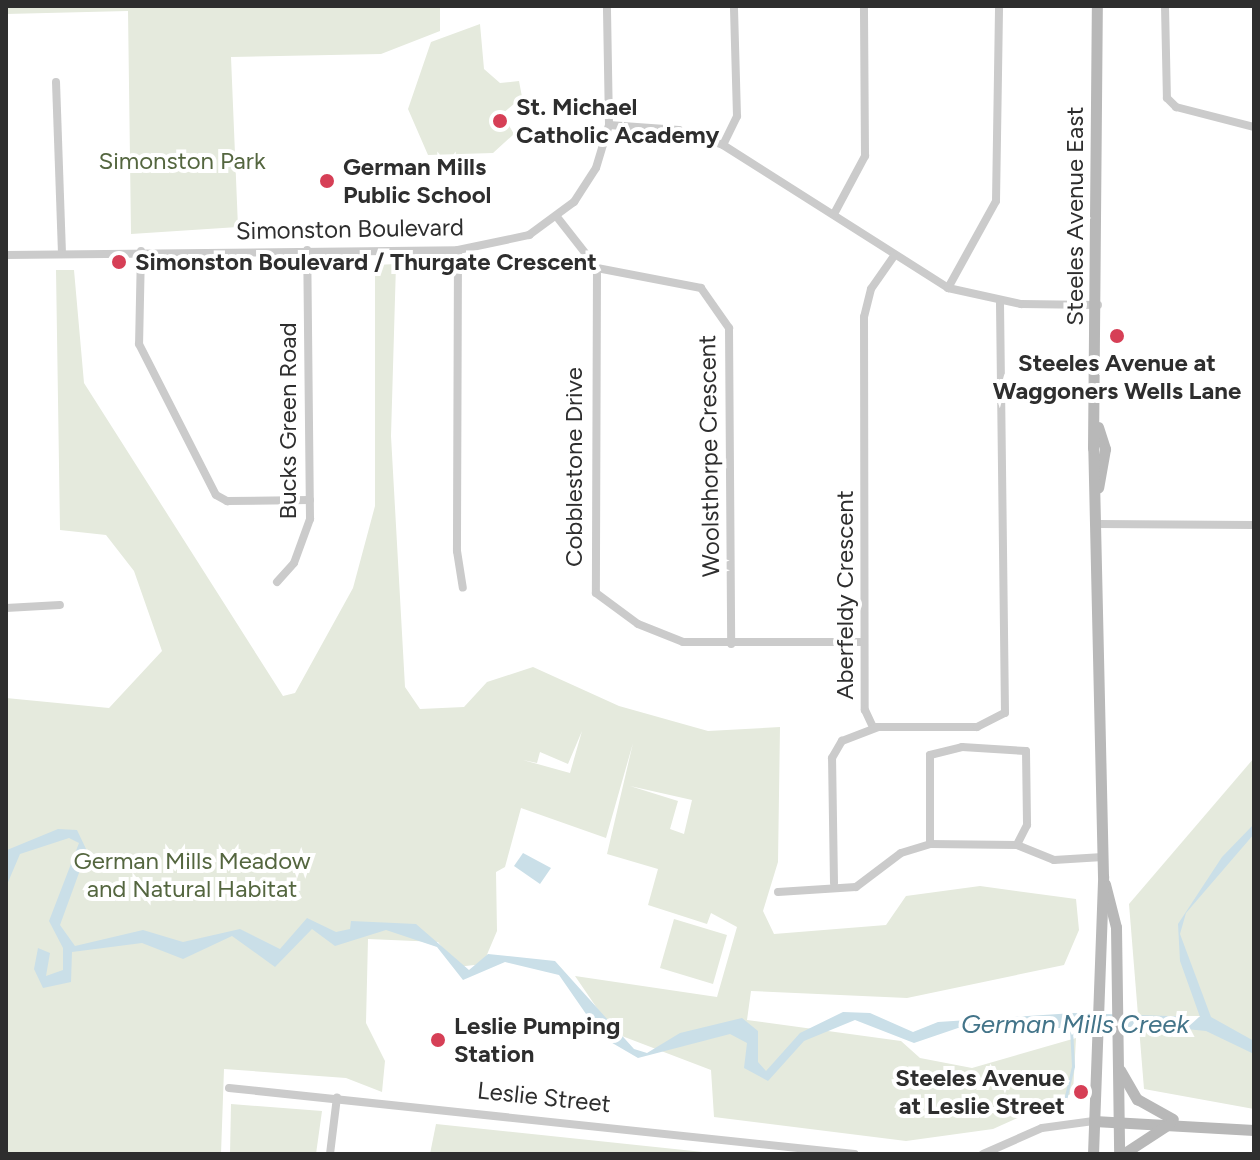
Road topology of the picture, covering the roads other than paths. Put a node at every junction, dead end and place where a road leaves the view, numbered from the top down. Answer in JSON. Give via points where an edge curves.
{"nodes":[{"id":1,"x":607,"y":6,"type":"edge"},
{"id":2,"x":734,"y":6,"type":"edge"},
{"id":3,"x":864,"y":6,"type":"edge"},
{"id":4,"x":999,"y":6,"type":"edge"},
{"id":5,"x":1097,"y":6,"type":"edge"},
{"id":6,"x":1165,"y":6,"type":"edge"},
{"id":7,"x":56,"y":82,"type":"dead end"},
{"id":8,"x":609,"y":125,"type":"junction"},
{"id":9,"x":1254,"y":127,"type":"edge"},
{"id":10,"x":723,"y":145,"type":"junction"},
{"id":11,"x":834,"y":214,"type":"junction"},
{"id":12,"x":557,"y":217,"type":"junction"},
{"id":13,"x":307,"y":250,"type":"junction"},
{"id":14,"x":458,"y":250,"type":"junction"},
{"id":15,"x":141,"y":251,"type":"junction"},
{"id":16,"x":62,"y":253,"type":"junction"},
{"id":17,"x":6,"y":255,"type":"edge"},
{"id":18,"x":894,"y":256,"type":"junction"},
{"id":19,"x":597,"y":268,"type":"junction"},
{"id":20,"x":948,"y":288,"type":"junction"},
{"id":21,"x":1000,"y":300,"type":"junction"},
{"id":22,"x":1098,"y":305,"type":"junction"},
{"id":23,"x":310,"y":500,"type":"junction"},
{"id":24,"x":1097,"y":524,"type":"junction"},
{"id":25,"x":1254,"y":525,"type":"edge"},
{"id":26,"x":277,"y":582,"type":"dead end"},
{"id":27,"x":463,"y":588,"type":"dead end"},
{"id":28,"x":60,"y":605,"type":"dead end"},
{"id":29,"x":6,"y":608,"type":"edge"},
{"id":30,"x":864,"y":642,"type":"junction"},
{"id":31,"x":731,"y":644,"type":"junction"},
{"id":32,"x":878,"y":727,"type":"junction"},
{"id":33,"x":930,"y":844,"type":"junction"},
{"id":34,"x":1017,"y":845,"type":"junction"},
{"id":35,"x":1103,"y":857,"type":"junction"},
{"id":36,"x":1103,"y":876,"type":"junction"},
{"id":37,"x":834,"y":883,"type":"junction"},
{"id":38,"x":778,"y":892,"type":"dead end"},
{"id":39,"x":1118,"y":1066,"type":"junction"},
{"id":40,"x":229,"y":1088,"type":"dead end"},
{"id":41,"x":337,"y":1097,"type":"junction"},
{"id":42,"x":1094,"y":1121,"type":"junction"},
{"id":43,"x":1118,"y":1121,"type":"junction"},
{"id":44,"x":1177,"y":1121,"type":"junction"},
{"id":45,"x":1254,"y":1130,"type":"edge"},
{"id":46,"x":330,"y":1154,"type":"edge"},
{"id":47,"x":855,"y":1154,"type":"edge"},
{"id":48,"x":983,"y":1154,"type":"edge"},
{"id":49,"x":1093,"y":1154,"type":"edge"},
{"id":50,"x":1121,"y":1154,"type":"edge"}],
"edges":[{"from":1,"to":8,"type":"street","name":"Simonston Boulevard"},
{"from":2,"to":10,"type":"street","via":[[737,116]]},
{"from":3,"to":11,"type":"street","via":[[865,156]]},
{"from":4,"to":20,"type":"street","via":[[996,201]]},
{"from":5,"to":22,"type":"main road","name":"Steeles Avenue East"},
{"from":6,"to":9,"type":"street","via":[[1167,98],[1176,107]]},
{"from":7,"to":16,"type":"street"},
{"from":8,"to":10,"type":"street","via":[[679,130]]},
{"from":8,"to":12,"type":"street","name":"Simonston Boulevard","via":[[596,168]]},
{"from":10,"to":11,"type":"street"},
{"from":11,"to":18,"type":"street"},
{"from":12,"to":14,"type":"street","name":"Simonston Boulevard","via":[[529,235]]},
{"from":12,"to":19,"type":"street"},
{"from":13,"to":14,"type":"street","name":"Simonston Boulevard"},
{"from":13,"to":15,"type":"street","name":"Simonston Boulevard"},
{"from":13,"to":23,"type":"street","name":"Bucks Green Road"},
{"from":14,"to":27,"type":"street","via":[[457,551]]},
{"from":15,"to":16,"type":"street","name":"Simonston Boulevard"},
{"from":15,"to":23,"type":"street","via":[[139,344],[216,495],[227,501]]},
{"from":16,"to":17,"type":"street","name":"Simonston Boulevard"},
{"from":18,"to":20,"type":"street"},
{"from":18,"to":30,"type":"street","name":"Aberfeldy Crescent","via":[[865,301]]},
{"from":19,"to":31,"type":"street","name":"Woolsthorpe Crescent","via":[[701,288],[729,328]]},
{"from":19,"to":31,"type":"street","name":"Cobblestone Drive","via":[[596,593],[669,637]]},
{"from":20,"to":21,"type":"street"},
{"from":21,"to":22,"type":"street"},
{"from":21,"to":32,"type":"street","name":"Aberfeldy Crescent","via":[[1005,713],[977,727]]},
{"from":22,"to":24,"type":"main road","name":"Steeles Avenue East","via":[[1097,427],[1105,464]]},
{"from":23,"to":26,"type":"street","name":"Bucks Green Road","via":[[306,537]]},
{"from":24,"to":25,"type":"street"},
{"from":24,"to":35,"type":"main road","name":"Steeles Avenue East"},
{"from":28,"to":29,"type":"street"},
{"from":30,"to":31,"type":"street","name":"Cobblestone Drive"},
{"from":30,"to":32,"type":"street","name":"Aberfeldy Crescent","via":[[865,710]]},
{"from":32,"to":37,"type":"street","via":[[842,741],[832,758]]},
{"from":33,"to":34,"type":"street"},
{"from":33,"to":34,"type":"street","via":[[930,755],[962,747],[1026,751],[1027,825]]},
{"from":33,"to":37,"type":"street","via":[[901,853],[856,887]]},
{"from":34,"to":35,"type":"street","via":[[1040,858]]},
{"from":35,"to":36,"type":"main road","name":"Steeles Avenue East"},
{"from":36,"to":39,"type":"main road","name":"Steeles Avenue East","via":[[1116,927]]},
{"from":36,"to":42,"type":"main road","name":"Steeles Avenue East","via":[[1093,1004]]},
{"from":37,"to":38,"type":"street"},
{"from":39,"to":43,"type":"main road","name":"Steeles Avenue East"},
{"from":39,"to":44,"type":"main road","via":[[1137,1099]]},
{"from":40,"to":41,"type":"street","name":"Leslie Street"},
{"from":41,"to":46,"type":"street"},
{"from":41,"to":47,"type":"street","name":"Leslie Street"},
{"from":42,"to":43,"type":"main road"},
{"from":42,"to":48,"type":"street","via":[[1042,1128]]},
{"from":42,"to":49,"type":"main road","name":"Steeles Avenue East"},
{"from":43,"to":44,"type":"main road"},
{"from":43,"to":50,"type":"main road","name":"Steeles Avenue East"},
{"from":44,"to":45,"type":"main road"},
{"from":44,"to":50,"type":"main road","via":[[1149,1131]]}]}
